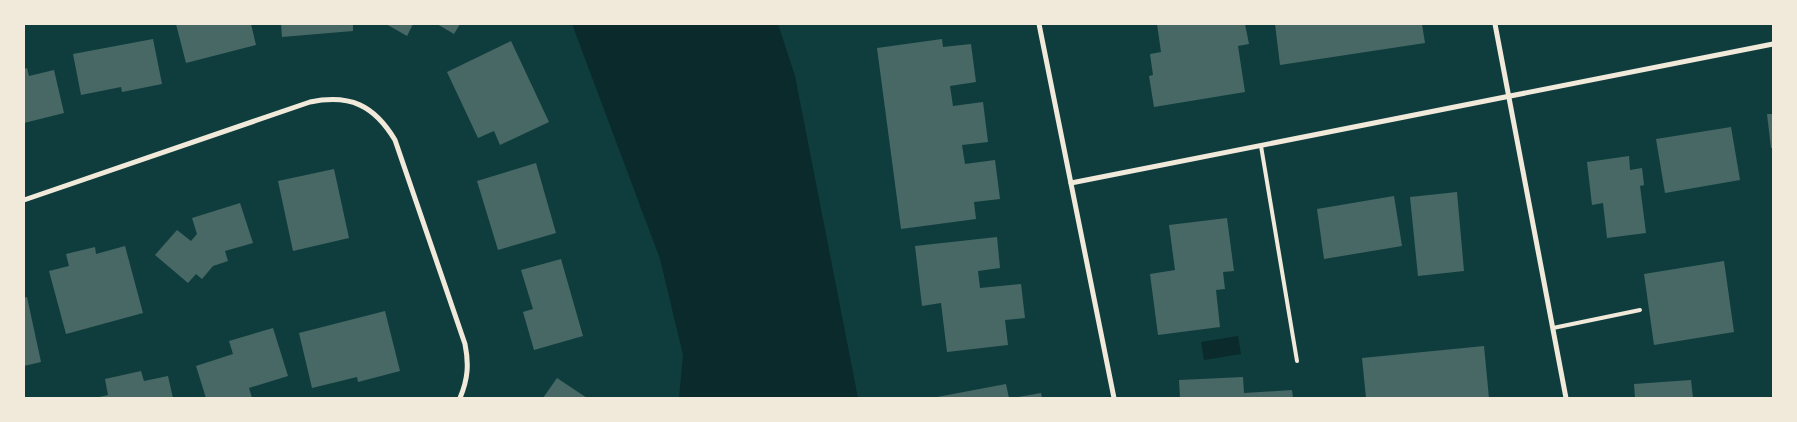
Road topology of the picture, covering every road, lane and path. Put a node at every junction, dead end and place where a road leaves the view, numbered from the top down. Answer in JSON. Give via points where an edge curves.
{"nodes":[{"id":1,"x":1039,"y":24,"type":"edge"},
{"id":2,"x":1495,"y":24,"type":"edge"},
{"id":3,"x":1773,"y":44,"type":"edge"},
{"id":4,"x":1509,"y":96,"type":"junction"},
{"id":5,"x":1261,"y":146,"type":"junction"},
{"id":6,"x":1071,"y":184,"type":"junction"},
{"id":7,"x":24,"y":200,"type":"edge"},
{"id":8,"x":1640,"y":310,"type":"dead end"},
{"id":9,"x":1552,"y":328,"type":"junction"},
{"id":10,"x":1297,"y":361,"type":"dead end"},
{"id":11,"x":460,"y":398,"type":"edge"},
{"id":12,"x":1114,"y":398,"type":"edge"},
{"id":13,"x":1566,"y":398,"type":"edge"}],
"edges":[{"from":1,"to":6,"type":"street"},
{"from":2,"to":4,"type":"street"},
{"from":3,"to":4,"type":"street"},
{"from":4,"to":5,"type":"street"},
{"from":4,"to":9,"type":"street"},
{"from":5,"to":6,"type":"street"},
{"from":5,"to":10,"type":"lane"},
{"from":6,"to":12,"type":"street"},
{"from":7,"to":11,"type":"street","via":[[310,102],[328,98],[349,100],[384,122],[395,140],[465,344],[467,383]]},
{"from":8,"to":9,"type":"lane"},
{"from":9,"to":13,"type":"street"}]}
